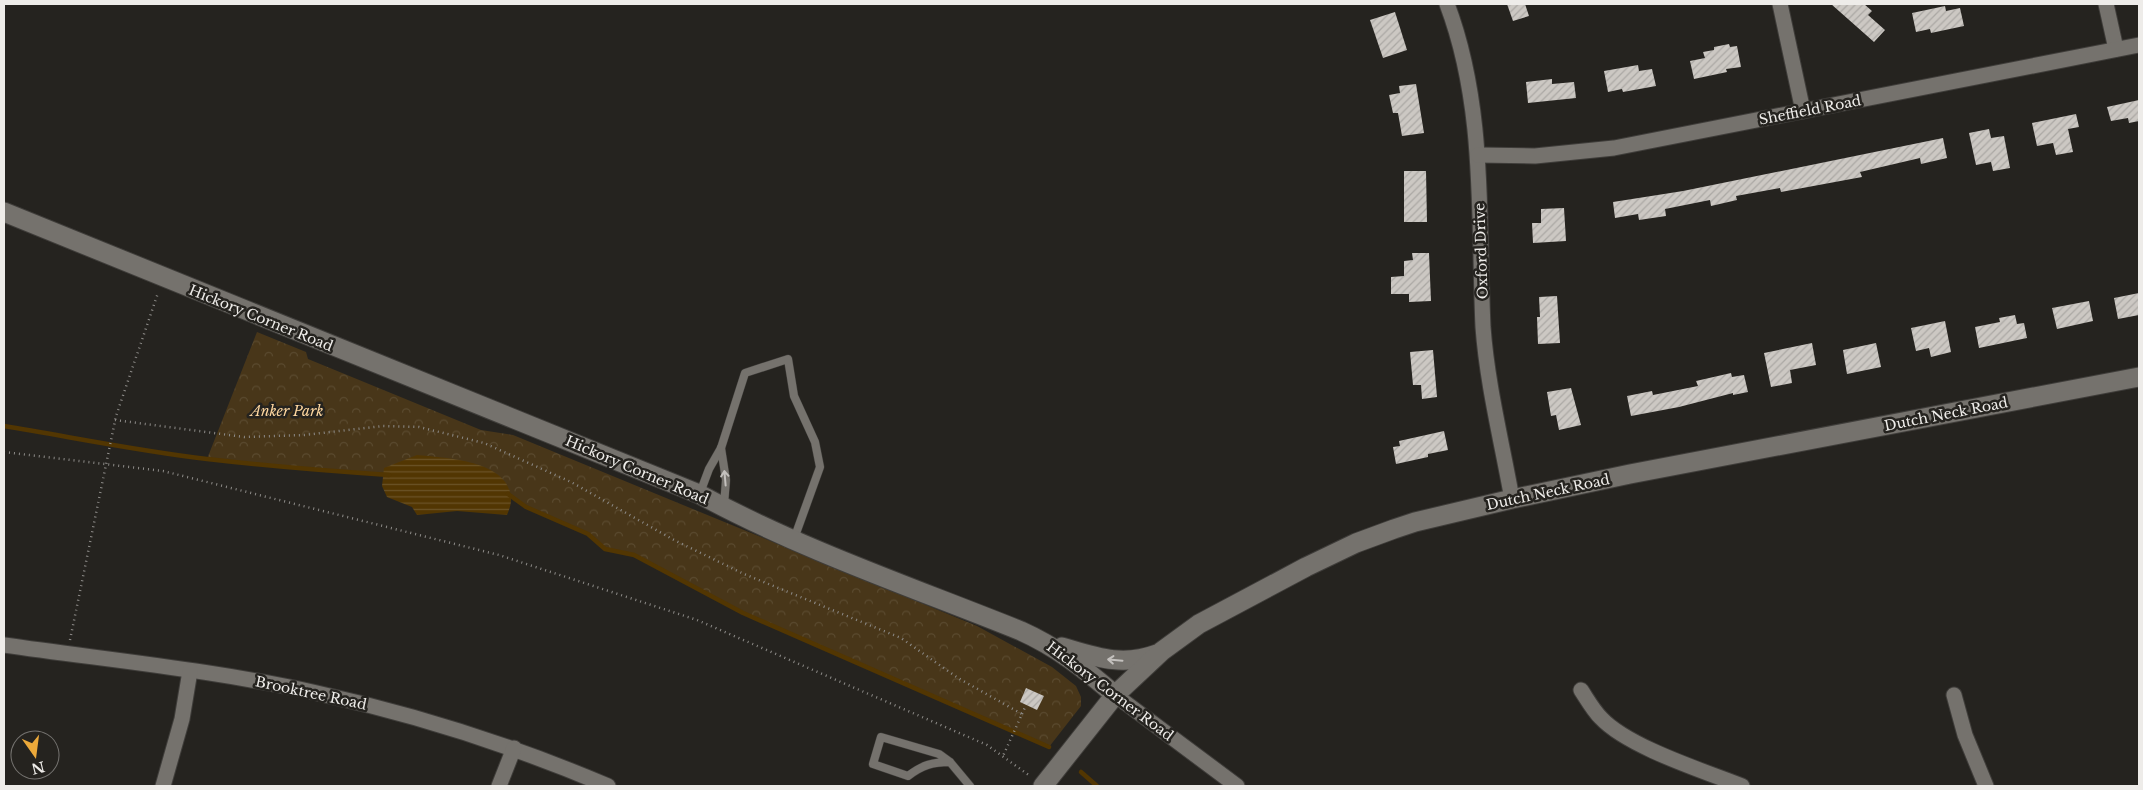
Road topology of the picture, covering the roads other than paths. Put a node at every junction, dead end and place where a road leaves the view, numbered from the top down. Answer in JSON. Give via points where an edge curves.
{"nodes":[{"id":1,"x":1447,"y":4,"type":"edge"},
{"id":2,"x":1780,"y":4,"type":"edge"},
{"id":3,"x":2106,"y":4,"type":"edge"},
{"id":4,"x":2139,"y":44,"type":"edge"},
{"id":5,"x":2116,"y":49,"type":"junction"},
{"id":6,"x":1803,"y":111,"type":"junction"},
{"id":7,"x":1478,"y":155,"type":"junction"},
{"id":8,"x":4,"y":212,"type":"edge"},
{"id":9,"x":2139,"y":377,"type":"edge"},
{"id":10,"x":721,"y":448,"type":"junction"},
{"id":11,"x":699,"y":494,"type":"junction"},
{"id":12,"x":1512,"y":499,"type":"junction"},
{"id":13,"x":724,"y":508,"type":"junction"},
{"id":14,"x":794,"y":539,"type":"junction"},
{"id":15,"x":1044,"y":641,"type":"junction"},
{"id":16,"x":4,"y":645,"type":"edge"},
{"id":17,"x":1162,"y":651,"type":"junction"},
{"id":18,"x":190,"y":671,"type":"junction"},
{"id":19,"x":1581,"y":690,"type":"dead end"},
{"id":20,"x":1115,"y":695,"type":"junction"},
{"id":21,"x":1954,"y":695,"type":"dead end"},
{"id":22,"x":514,"y":748,"type":"junction"},
{"id":23,"x":950,"y":762,"type":"junction"},
{"id":24,"x":163,"y":786,"type":"edge"},
{"id":25,"x":499,"y":786,"type":"edge"},
{"id":26,"x":608,"y":786,"type":"edge"},
{"id":27,"x":970,"y":786,"type":"edge"},
{"id":28,"x":1043,"y":786,"type":"edge"},
{"id":29,"x":1237,"y":786,"type":"edge"},
{"id":30,"x":1742,"y":786,"type":"edge"},
{"id":31,"x":1986,"y":786,"type":"edge"}],
"edges":[{"from":1,"to":7,"type":"street","name":"Oxford Drive","via":[[1473,110]]},
{"from":2,"to":6,"type":"street"},
{"from":3,"to":5,"type":"street"},
{"from":4,"to":5,"type":"street","name":"Sheffield Road"},
{"from":5,"to":6,"type":"street","name":"Sheffield Road"},
{"from":6,"to":7,"type":"street","name":"Sheffield Road","via":[[1614,148],[1535,156]]},
{"from":7,"to":12,"type":"street","name":"Oxford Drive","via":[[1484,328]]},
{"from":8,"to":11,"type":"street","name":"Hickory Corner Road"},
{"from":9,"to":12,"type":"street","name":"Dutch Neck Road"},
{"from":10,"to":11,"type":"lane"},
{"from":13,"to":10,"type":"lane","one_way":true,"via":[[726,480]]},
{"from":10,"to":14,"type":"lane","via":[[745,372],[788,359],[794,396],[815,442],[820,467]]},
{"from":11,"to":13,"type":"street","name":"Hickory Corner Road"},
{"from":12,"to":17,"type":"street","name":"Dutch Neck Road","via":[[1415,522],[1356,543],[1199,624]]},
{"from":13,"to":14,"type":"street","name":"Hickory Corner Road"},
{"from":14,"to":15,"type":"street","name":"Hickory Corner Road"},
{"from":17,"to":15,"type":"street","one_way":true,"via":[[1146,658],[1111,661]]},
{"from":15,"to":20,"type":"street","name":"Hickory Corner Road"},
{"from":16,"to":18,"type":"street","name":"Brooktree Road"},
{"from":17,"to":20,"type":"street","name":"Dutch Neck Road"},
{"from":18,"to":22,"type":"street","name":"Brooktree Road","via":[[370,705]]},
{"from":18,"to":24,"type":"street","via":[[182,718]]},
{"from":19,"to":30,"type":"street","via":[[1601,718],[1622,733],[1657,752]]},
{"from":20,"to":28,"type":"street","name":"Dutch Neck Road"},
{"from":20,"to":29,"type":"street","name":"Hickory Corner Road"},
{"from":21,"to":31,"type":"street","via":[[1965,736]]},
{"from":22,"to":25,"type":"street"},
{"from":22,"to":26,"type":"street","name":"Brooktree Road"},
{"from":23,"to":23,"type":"lane","via":[[939,754],[881,737],[873,764],[908,776],[919,766]]},
{"from":23,"to":27,"type":"lane"}]}
